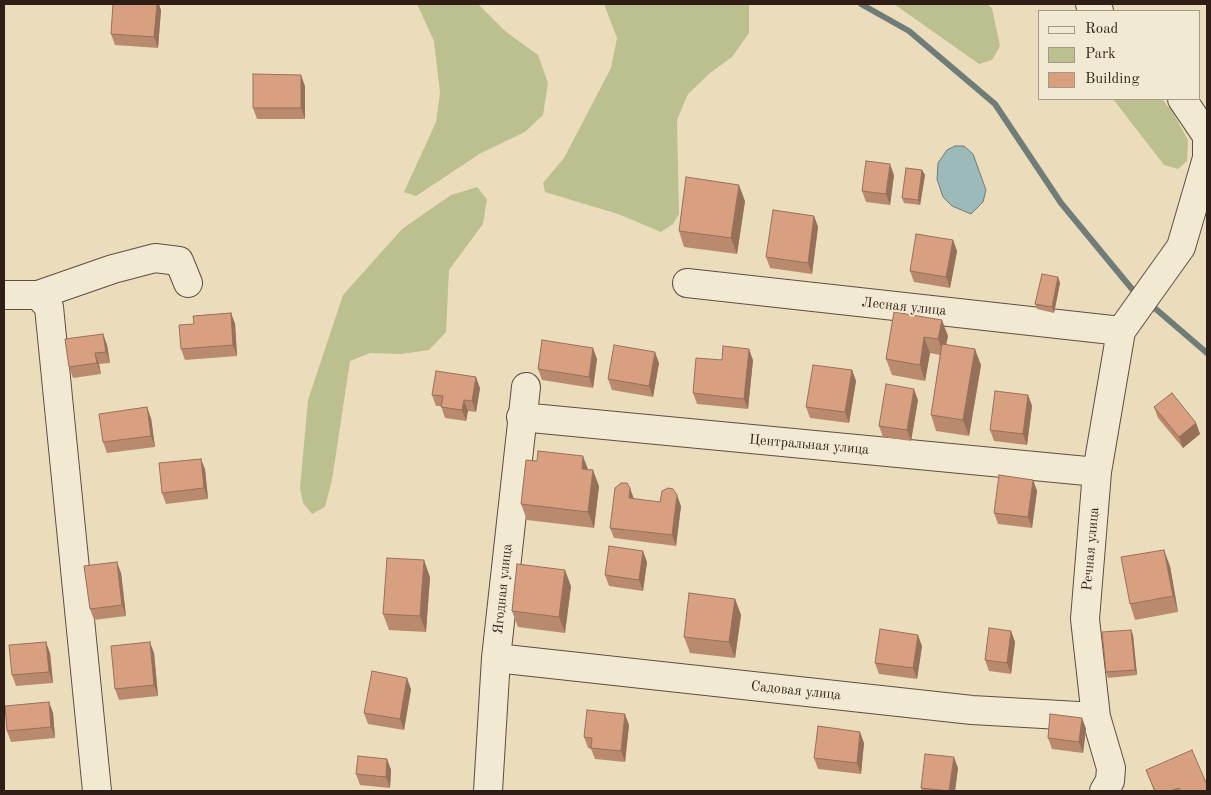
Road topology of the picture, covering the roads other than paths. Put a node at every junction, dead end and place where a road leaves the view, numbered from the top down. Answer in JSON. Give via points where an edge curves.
{"nodes":[{"id":1,"x":1183,"y":100,"type":"edge"},
{"id":2,"x":188,"y":283,"type":"dead end"},
{"id":3,"x":687,"y":283,"type":"dead end"},
{"id":4,"x":4,"y":296,"type":"edge"},
{"id":5,"x":38,"y":296,"type":"junction"},
{"id":6,"x":1121,"y":331,"type":"junction"},
{"id":7,"x":526,"y":387,"type":"dead end"},
{"id":8,"x":521,"y":417,"type":"junction"},
{"id":9,"x":1097,"y":472,"type":"junction"},
{"id":10,"x":496,"y":658,"type":"junction"},
{"id":11,"x":1096,"y":717,"type":"junction"},
{"id":12,"x":1108,"y":779,"type":"edge"},
{"id":13,"x":96,"y":791,"type":"edge"},
{"id":14,"x":488,"y":791,"type":"edge"}],
"edges":[{"from":1,"to":6,"type":"street","via":[[1207,136],[1207,158],[1182,247]]},
{"from":2,"to":5,"type":"street","via":[[180,261],[155,258],[113,269]]},
{"from":3,"to":6,"type":"street","name":"Лесная улица"},
{"from":4,"to":5,"type":"street"},
{"from":5,"to":13,"type":"street","via":[[49,307]]},
{"from":6,"to":9,"type":"street","name":"Речная улица"},
{"from":7,"to":8,"type":"street","name":"Ягодная улица"},
{"from":8,"to":9,"type":"street","name":"Центральная улица"},
{"from":8,"to":10,"type":"street","name":"Ягодная улица"},
{"from":9,"to":11,"type":"street","name":"Речная улица","via":[[1085,619]]},
{"from":10,"to":11,"type":"street","name":"Садовая улица","via":[[972,710]]},
{"from":10,"to":14,"type":"street","name":"Ягодная улица"},
{"from":11,"to":12,"type":"street","name":"Речная улица"}]}
